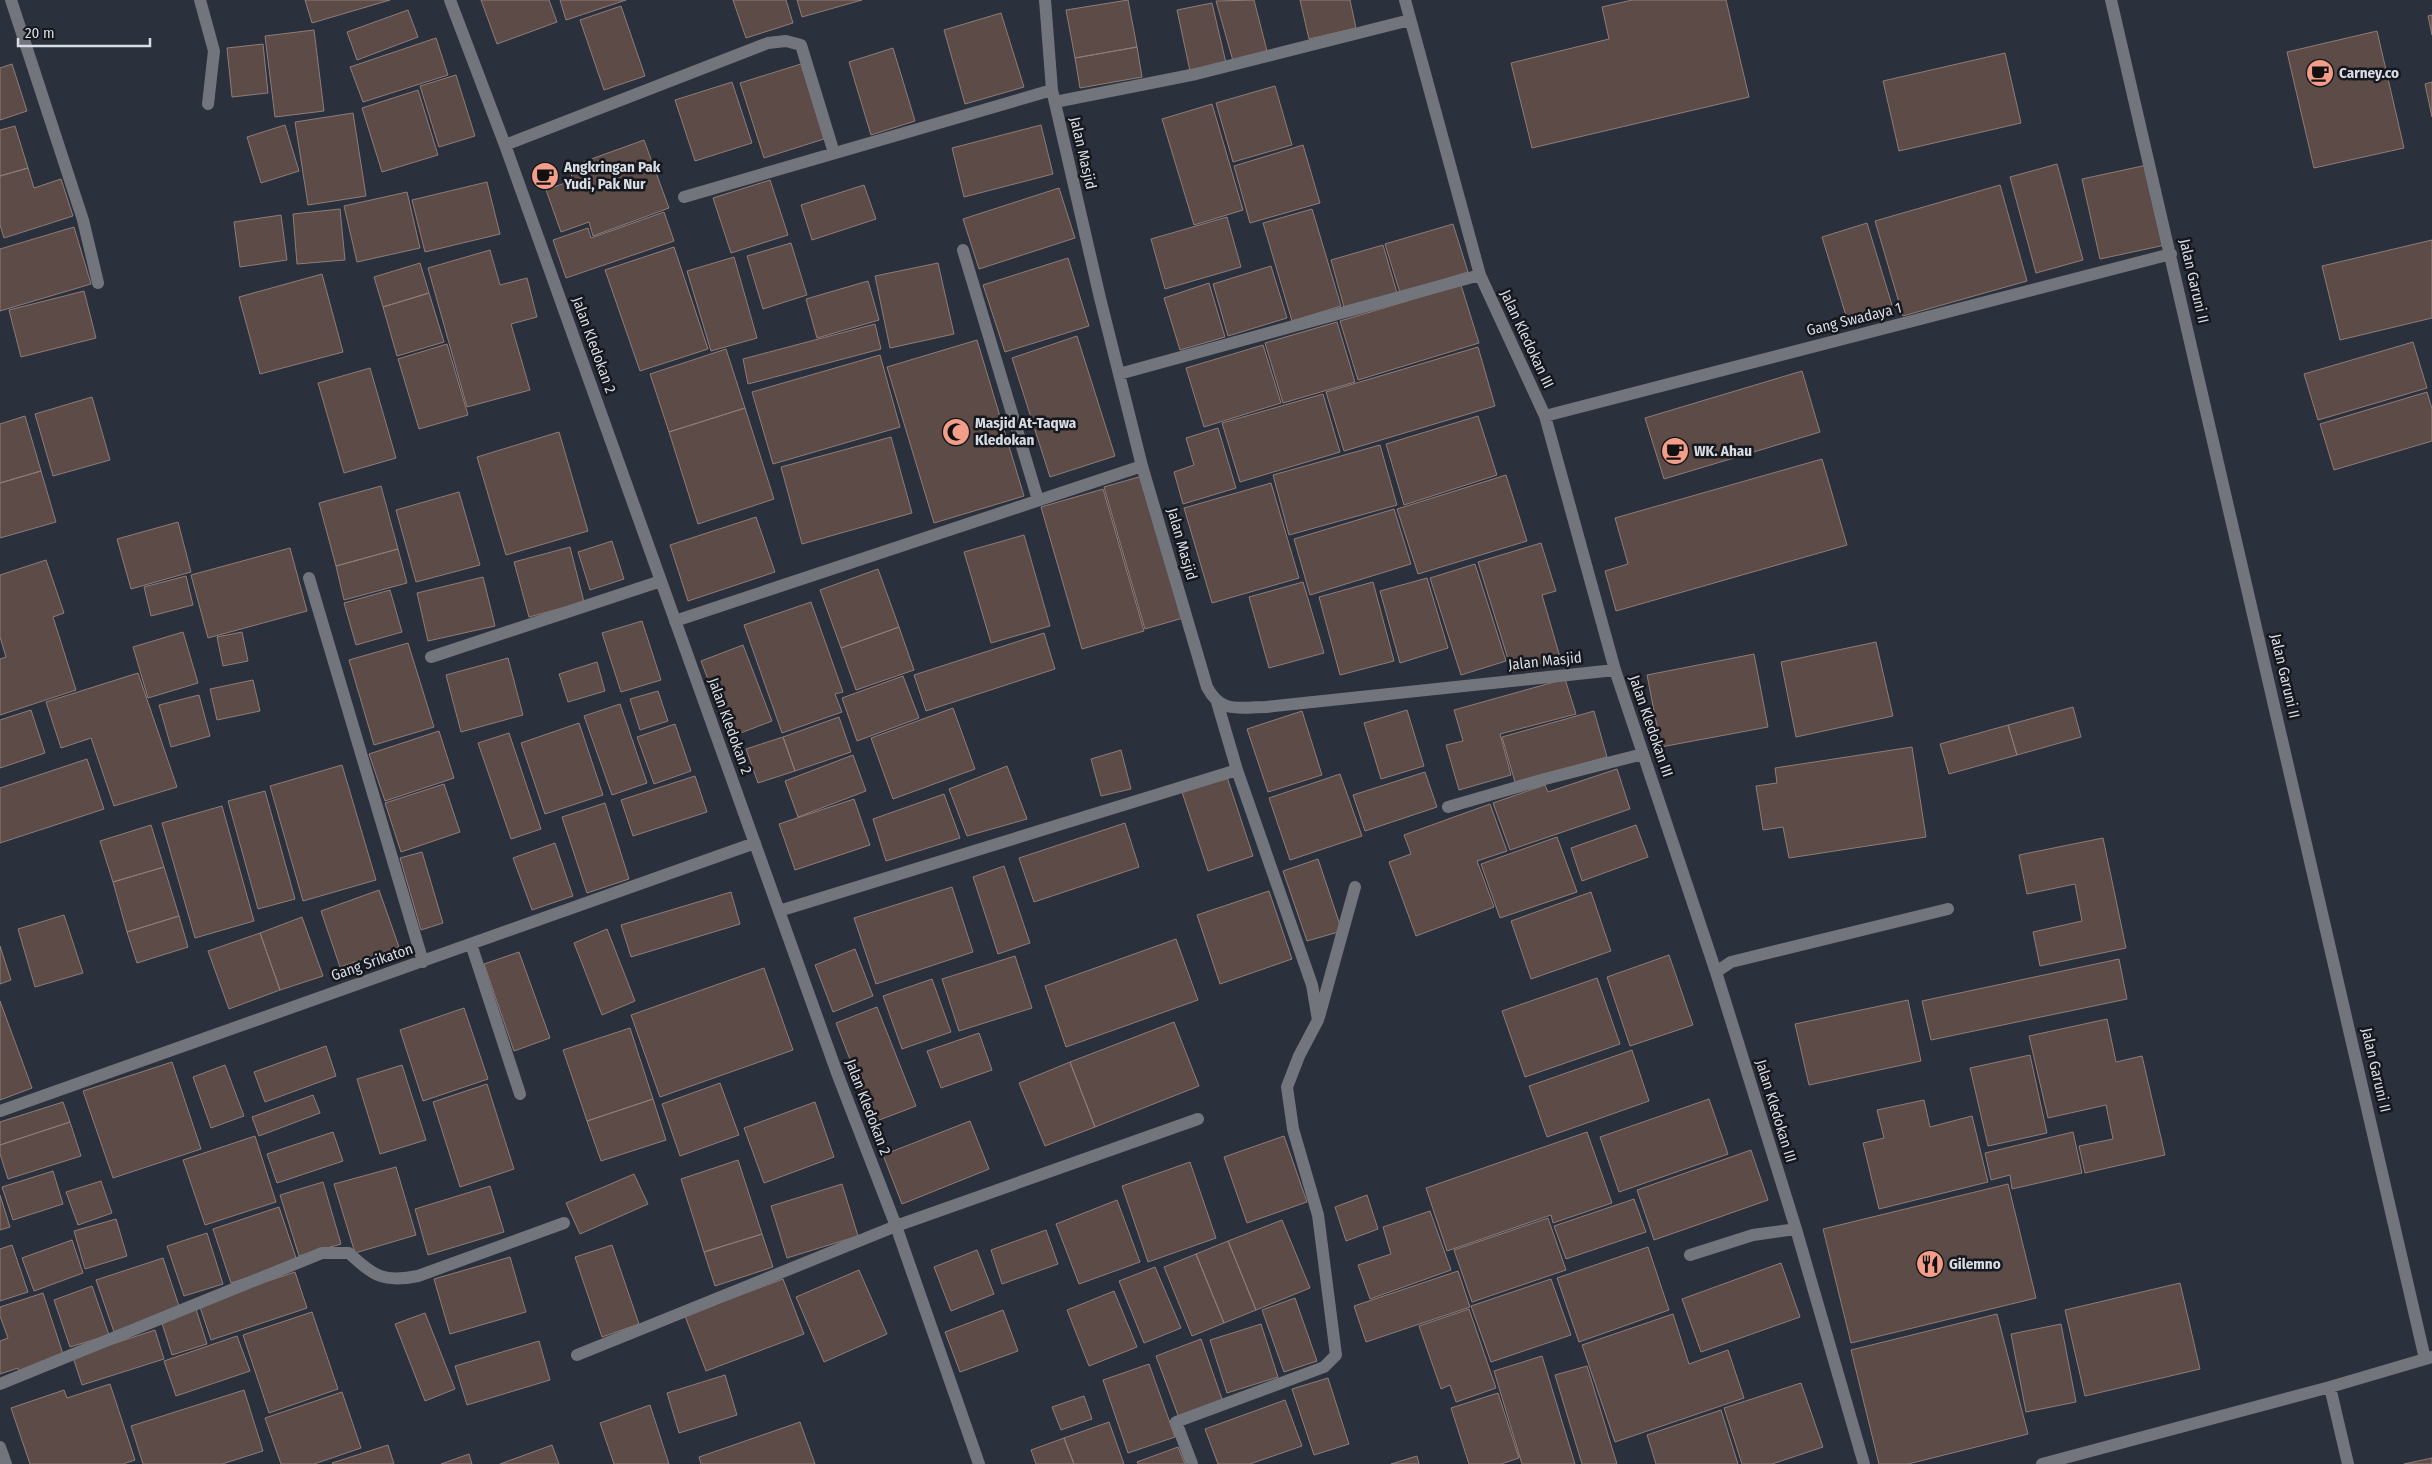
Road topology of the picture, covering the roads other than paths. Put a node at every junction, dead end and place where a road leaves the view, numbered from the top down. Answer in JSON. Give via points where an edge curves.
{"nodes":[{"id":1,"x":11,"y":0,"type":"edge"},
{"id":2,"x":200,"y":0,"type":"edge"},
{"id":3,"x":450,"y":0,"type":"edge"},
{"id":4,"x":1045,"y":0,"type":"edge"},
{"id":5,"x":1405,"y":0,"type":"edge"},
{"id":6,"x":2111,"y":0,"type":"edge"},
{"id":7,"x":1410,"y":20,"type":"junction"},
{"id":8,"x":1053,"y":96,"type":"junction"},
{"id":9,"x":208,"y":104,"type":"dead end"},
{"id":10,"x":505,"y":145,"type":"junction"},
{"id":11,"x":834,"y":153,"type":"junction"},
{"id":12,"x":684,"y":197,"type":"dead end"},
{"id":13,"x":963,"y":250,"type":"dead end"},
{"id":14,"x":2171,"y":254,"type":"junction"},
{"id":15,"x":1480,"y":275,"type":"junction"},
{"id":16,"x":98,"y":282,"type":"dead end"},
{"id":17,"x":1119,"y":374,"type":"junction"},
{"id":18,"x":1545,"y":416,"type":"junction"},
{"id":19,"x":1142,"y":466,"type":"junction"},
{"id":20,"x":1038,"y":500,"type":"junction"},
{"id":21,"x":308,"y":578,"type":"dead end"},
{"id":22,"x":661,"y":581,"type":"junction"},
{"id":23,"x":676,"y":621,"type":"junction"},
{"id":24,"x":431,"y":657,"type":"dead end"},
{"id":25,"x":1615,"y":670,"type":"junction"},
{"id":26,"x":1217,"y":702,"type":"junction"},
{"id":27,"x":1643,"y":754,"type":"junction"},
{"id":28,"x":1236,"y":770,"type":"junction"},
{"id":29,"x":1448,"y":807,"type":"dead end"},
{"id":30,"x":755,"y":843,"type":"junction"},
{"id":31,"x":1355,"y":887,"type":"dead end"},
{"id":32,"x":1948,"y":909,"type":"dead end"},
{"id":33,"x":779,"y":910,"type":"junction"},
{"id":34,"x":471,"y":944,"type":"junction"},
{"id":35,"x":423,"y":962,"type":"junction"},
{"id":36,"x":1716,"y":972,"type":"junction"},
{"id":37,"x":1318,"y":1020,"type":"junction"},
{"id":38,"x":520,"y":1094,"type":"dead end"},
{"id":39,"x":0,"y":1111,"type":"edge"},
{"id":40,"x":1198,"y":1119,"type":"dead end"},
{"id":41,"x":564,"y":1222,"type":"dead end"},
{"id":42,"x":896,"y":1226,"type":"junction"},
{"id":43,"x":1796,"y":1228,"type":"junction"},
{"id":44,"x":1690,"y":1255,"type":"dead end"},
{"id":45,"x":577,"y":1355,"type":"dead end"},
{"id":46,"x":2429,"y":1358,"type":"edge"},
{"id":47,"x":0,"y":1384,"type":"edge"},
{"id":48,"x":2330,"y":1387,"type":"junction"},
{"id":49,"x":0,"y":1447,"type":"edge"},
{"id":50,"x":6,"y":1464,"type":"edge"},
{"id":51,"x":979,"y":1464,"type":"edge"},
{"id":52,"x":1192,"y":1464,"type":"edge"},
{"id":53,"x":1864,"y":1464,"type":"edge"},
{"id":54,"x":2042,"y":1464,"type":"edge"},
{"id":55,"x":2348,"y":1464,"type":"edge"}],
"edges":[{"from":1,"to":16,"type":"street","via":[[83,220]]},
{"from":2,"to":9,"type":"street","via":[[214,51]]},
{"from":3,"to":10,"type":"street","name":"Jalan Kledokan 2"},
{"from":4,"to":8,"type":"street","name":"Jalan Masjid"},
{"from":5,"to":7,"type":"street","name":"Jalan Kledokan III"},
{"from":6,"to":14,"type":"street","name":"Jalan Garuni II"},
{"from":7,"to":8,"type":"street","via":[[1196,74]]},
{"from":7,"to":15,"type":"street","name":"Jalan Kledokan III"},
{"from":8,"to":11,"type":"street"},
{"from":8,"to":17,"type":"street","name":"Jalan Masjid"},
{"from":10,"to":11,"type":"street","via":[[768,44],[786,41],[801,45]]},
{"from":10,"to":22,"type":"street","name":"Jalan Kledokan 2"},
{"from":11,"to":12,"type":"street"},
{"from":13,"to":20,"type":"street"},
{"from":14,"to":18,"type":"street","name":"Gang Swadaya 1"},
{"from":14,"to":46,"type":"street","name":"Jalan Garuni II"},
{"from":15,"to":17,"type":"street"},
{"from":15,"to":18,"type":"street","name":"Jalan Kledokan III"},
{"from":17,"to":19,"type":"street","name":"Jalan Masjid"},
{"from":18,"to":25,"type":"street","name":"Jalan Kledokan III"},
{"from":19,"to":20,"type":"street"},
{"from":19,"to":26,"type":"street","name":"Jalan Masjid","via":[[1207,687]]},
{"from":20,"to":23,"type":"street"},
{"from":21,"to":35,"type":"street"},
{"from":22,"to":23,"type":"street","name":"Jalan Kledokan 2"},
{"from":22,"to":24,"type":"street"},
{"from":23,"to":30,"type":"street","name":"Jalan Kledokan 2"},
{"from":25,"to":26,"type":"street","name":"Jalan Masjid","via":[[1266,707],[1224,707]]},
{"from":25,"to":27,"type":"street","name":"Jalan Kledokan III"},
{"from":26,"to":28,"type":"street"},
{"from":27,"to":29,"type":"street"},
{"from":27,"to":36,"type":"street","name":"Jalan Kledokan III"},
{"from":28,"to":33,"type":"street"},
{"from":28,"to":37,"type":"street","via":[[1312,985]]},
{"from":30,"to":33,"type":"street","name":"Jalan Kledokan 2"},
{"from":30,"to":34,"type":"street","name":"Gang Srikaton"},
{"from":31,"to":37,"type":"street"},
{"from":32,"to":36,"type":"street","via":[[1731,962]]},
{"from":33,"to":42,"type":"street","name":"Jalan Kledokan 2"},
{"from":34,"to":35,"type":"street","name":"Gang Srikaton"},
{"from":34,"to":38,"type":"street"},
{"from":35,"to":39,"type":"street","name":"Gang Srikaton"},
{"from":36,"to":43,"type":"street","name":"Jalan Kledokan III"},
{"from":37,"to":52,"type":"street","via":[[1287,1087],[1293,1129],[1318,1215],[1336,1355],[1324,1367],[1176,1422]]},
{"from":40,"to":42,"type":"street"},
{"from":41,"to":47,"type":"street","via":[[418,1276],[396,1281],[369,1272],[349,1253],[322,1253]]},
{"from":42,"to":45,"type":"street"},
{"from":42,"to":51,"type":"street","name":"Jalan Kledokan 2"},
{"from":43,"to":44,"type":"street","via":[[1753,1235]]},
{"from":43,"to":53,"type":"street","name":"Jalan Kledokan III"},
{"from":46,"to":48,"type":"street"},
{"from":48,"to":54,"type":"street"},
{"from":48,"to":55,"type":"street"},
{"from":49,"to":50,"type":"street"}]}
